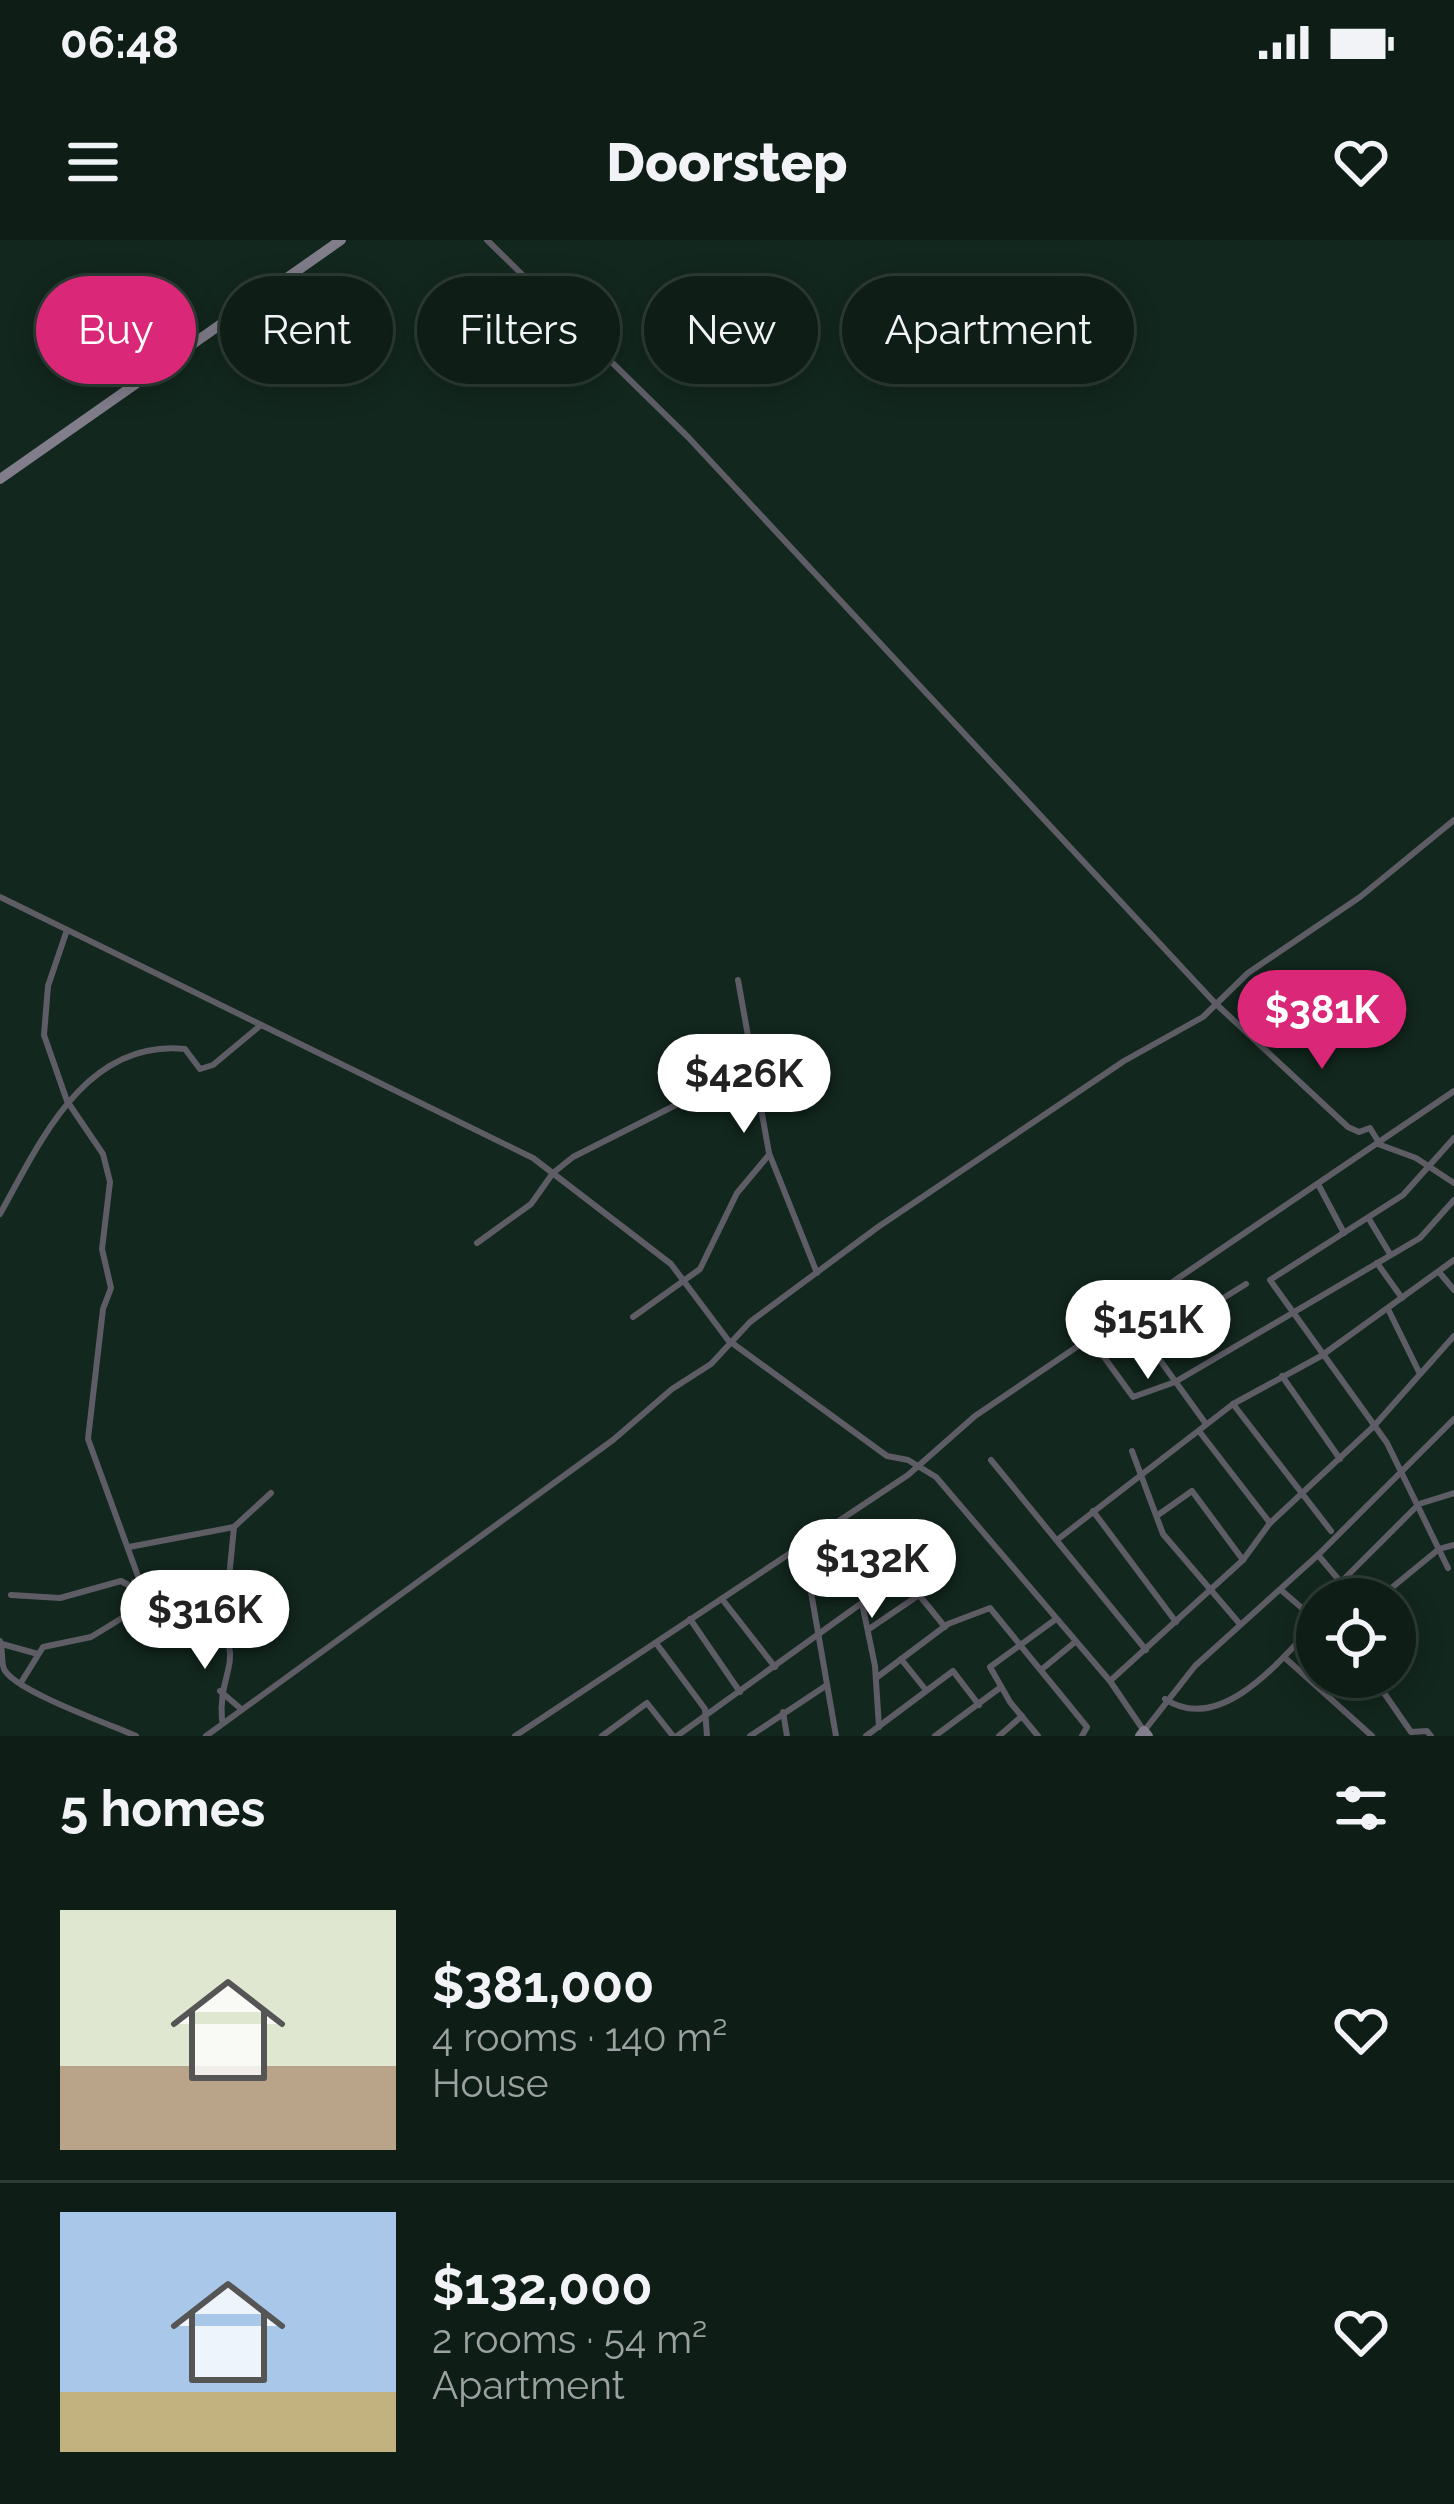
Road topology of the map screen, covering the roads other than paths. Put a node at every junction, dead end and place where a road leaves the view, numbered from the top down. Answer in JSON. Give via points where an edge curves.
{"nodes":[{"id":1,"x":341,"y":240,"type":"edge"},
{"id":2,"x":487,"y":240,"type":"edge"},
{"id":3,"x":0,"y":479,"type":"edge"},
{"id":4,"x":1454,"y":820,"type":"edge"},
{"id":5,"x":0,"y":897,"type":"edge"},
{"id":6,"x":68,"y":930,"type":"junction"},
{"id":7,"x":738,"y":980,"type":"dead end"},
{"id":8,"x":1215,"y":1003,"type":"junction"},
{"id":9,"x":261,"y":1025,"type":"junction"},
{"id":10,"x":751,"y":1067,"type":"junction"},
{"id":11,"x":1454,"y":1091,"type":"edge"},
{"id":12,"x":67,"y":1101,"type":"junction"},
{"id":13,"x":1454,"y":1138,"type":"edge"},
{"id":14,"x":1377,"y":1142,"type":"junction"},
{"id":15,"x":769,"y":1153,"type":"junction"},
{"id":16,"x":1427,"y":1166,"type":"junction"},
{"id":17,"x":553,"y":1173,"type":"junction"},
{"id":18,"x":1454,"y":1183,"type":"edge"},
{"id":19,"x":1318,"y":1184,"type":"junction"},
{"id":20,"x":1454,"y":1200,"type":"edge"},
{"id":21,"x":0,"y":1214,"type":"edge"},
{"id":22,"x":1369,"y":1219,"type":"junction"},
{"id":23,"x":1343,"y":1233,"type":"junction"},
{"id":24,"x":477,"y":1243,"type":"dead end"},
{"id":25,"x":1390,"y":1254,"type":"junction"},
{"id":26,"x":1454,"y":1260,"type":"edge"},
{"id":27,"x":1377,"y":1263,"type":"junction"},
{"id":28,"x":1438,"y":1272,"type":"junction"},
{"id":29,"x":817,"y":1273,"type":"junction"},
{"id":30,"x":683,"y":1281,"type":"junction"},
{"id":31,"x":1246,"y":1283,"type":"dead end"},
{"id":32,"x":1454,"y":1290,"type":"edge"},
{"id":33,"x":1402,"y":1298,"type":"junction"},
{"id":34,"x":1389,"y":1310,"type":"junction"},
{"id":35,"x":1126,"y":1313,"type":"junction"},
{"id":36,"x":1296,"y":1316,"type":"junction"},
{"id":37,"x":633,"y":1318,"type":"dead end"},
{"id":38,"x":1454,"y":1336,"type":"edge"},
{"id":39,"x":728,"y":1340,"type":"junction"},
{"id":40,"x":1149,"y":1344,"type":"junction"},
{"id":41,"x":1322,"y":1356,"type":"junction"},
{"id":42,"x":1104,"y":1357,"type":"dead end"},
{"id":43,"x":1419,"y":1372,"type":"junction"},
{"id":44,"x":1282,"y":1376,"type":"junction"},
{"id":45,"x":1174,"y":1382,"type":"junction"},
{"id":46,"x":1233,"y":1404,"type":"junction"},
{"id":47,"x":1454,"y":1419,"type":"edge"},
{"id":48,"x":1374,"y":1426,"type":"junction"},
{"id":49,"x":1202,"y":1427,"type":"junction"},
{"id":50,"x":1132,"y":1451,"type":"dead end"},
{"id":51,"x":1340,"y":1459,"type":"junction"},
{"id":52,"x":991,"y":1460,"type":"dead end"},
{"id":53,"x":916,"y":1468,"type":"junction"},
{"id":54,"x":1402,"y":1470,"type":"junction"},
{"id":55,"x":1141,"y":1474,"type":"junction"},
{"id":56,"x":1302,"y":1491,"type":"junction"},
{"id":57,"x":271,"y":1492,"type":"dead end"},
{"id":58,"x":1454,"y":1493,"type":"edge"},
{"id":59,"x":1419,"y":1504,"type":"junction"},
{"id":60,"x":1093,"y":1511,"type":"junction"},
{"id":61,"x":1158,"y":1515,"type":"junction"},
{"id":62,"x":1270,"y":1523,"type":"junction"},
{"id":63,"x":234,"y":1527,"type":"junction"},
{"id":64,"x":1330,"y":1531,"type":"dead end"},
{"id":65,"x":1057,"y":1540,"type":"junction"},
{"id":66,"x":803,"y":1546,"type":"junction"},
{"id":67,"x":1454,"y":1546,"type":"edge"},
{"id":68,"x":129,"y":1547,"type":"junction"},
{"id":69,"x":1439,"y":1549,"type":"junction"},
{"id":70,"x":1318,"y":1556,"type":"junction"},
{"id":71,"x":1243,"y":1560,"type":"junction"},
{"id":72,"x":1448,"y":1568,"type":"dead end"},
{"id":73,"x":1341,"y":1578,"type":"edge"},
{"id":74,"x":1345,"y":1578,"type":"edge"},
{"id":75,"x":1404,"y":1578,"type":"edge"},
{"id":76,"x":134,"y":1583,"type":"junction"},
{"id":77,"x":1208,"y":1590,"type":"junction"},
{"id":78,"x":1281,"y":1590,"type":"junction"},
{"id":79,"x":10,"y":1595,"type":"dead end"},
{"id":80,"x":919,"y":1595,"type":"junction"},
{"id":81,"x":722,"y":1598,"type":"junction"},
{"id":82,"x":862,"y":1603,"type":"junction"},
{"id":83,"x":202,"y":1613,"type":"junction"},
{"id":84,"x":690,"y":1619,"type":"junction"},
{"id":85,"x":1056,"y":1619,"type":"junction"},
{"id":86,"x":1176,"y":1622,"type":"junction"},
{"id":87,"x":1240,"y":1624,"type":"junction"},
{"id":88,"x":945,"y":1627,"type":"junction"},
{"id":89,"x":869,"y":1629,"type":"junction"},
{"id":90,"x":818,"y":1634,"type":"junction"},
{"id":91,"x":1,"y":1642,"type":"edge"},
{"id":92,"x":1075,"y":1642,"type":"junction"},
{"id":93,"x":656,"y":1643,"type":"junction"},
{"id":94,"x":1020,"y":1644,"type":"junction"},
{"id":95,"x":1146,"y":1650,"type":"junction"},
{"id":96,"x":39,"y":1654,"type":"junction"},
{"id":97,"x":1284,"y":1657,"type":"junction"},
{"id":98,"x":901,"y":1659,"type":"junction"},
{"id":99,"x":775,"y":1667,"type":"junction"},
{"id":100,"x":1041,"y":1670,"type":"junction"},
{"id":101,"x":876,"y":1678,"type":"junction"},
{"id":102,"x":22,"y":1681,"type":"junction"},
{"id":103,"x":1110,"y":1681,"type":"junction"},
{"id":104,"x":827,"y":1685,"type":"junction"},
{"id":105,"x":1001,"y":1687,"type":"junction"},
{"id":106,"x":925,"y":1689,"type":"junction"},
{"id":107,"x":220,"y":1691,"type":"junction"},
{"id":108,"x":740,"y":1692,"type":"junction"},
{"id":109,"x":1388,"y":1698,"type":"edge"},
{"id":110,"x":1165,"y":1699,"type":"junction"},
{"id":111,"x":980,"y":1705,"type":"junction"},
{"id":112,"x":242,"y":1709,"type":"junction"},
{"id":113,"x":783,"y":1712,"type":"junction"},
{"id":114,"x":707,"y":1715,"type":"junction"},
{"id":115,"x":1022,"y":1716,"type":"junction"},
{"id":116,"x":222,"y":1723,"type":"junction"},
{"id":117,"x":879,"y":1727,"type":"junction"},
{"id":118,"x":1144,"y":1734,"type":"edge"},
{"id":119,"x":136,"y":1736,"type":"edge"},
{"id":120,"x":206,"y":1736,"type":"edge"},
{"id":121,"x":515,"y":1736,"type":"edge"},
{"id":122,"x":602,"y":1736,"type":"edge"},
{"id":123,"x":675,"y":1736,"type":"edge"},
{"id":124,"x":707,"y":1736,"type":"edge"},
{"id":125,"x":750,"y":1736,"type":"edge"},
{"id":126,"x":787,"y":1736,"type":"edge"},
{"id":127,"x":836,"y":1736,"type":"edge"},
{"id":128,"x":866,"y":1736,"type":"edge"},
{"id":129,"x":935,"y":1736,"type":"edge"},
{"id":130,"x":999,"y":1736,"type":"edge"},
{"id":131,"x":1039,"y":1736,"type":"edge"},
{"id":132,"x":1082,"y":1736,"type":"edge"},
{"id":133,"x":1372,"y":1736,"type":"edge"},
{"id":134,"x":1431,"y":1736,"type":"edge"}],
"edges":[{"from":1,"to":3,"type":"street"},
{"from":2,"to":8,"type":"street","via":[[688,437]]},
{"from":4,"to":8,"type":"street"},
{"from":5,"to":6,"type":"street"},
{"from":6,"to":9,"type":"street"},
{"from":6,"to":12,"type":"street","via":[[44,1020]]},
{"from":7,"to":10,"type":"street"},
{"from":8,"to":14,"type":"street","via":[[1348,1127],[1370,1128]]},
{"from":8,"to":29,"type":"street"},
{"from":9,"to":12,"type":"street","via":[[214,1065],[200,1069],[185,1049],[174,1048],[123,1060]]},
{"from":9,"to":17,"type":"street"},
{"from":10,"to":15,"type":"street"},
{"from":10,"to":17,"type":"street"},
{"from":11,"to":14,"type":"street"},
{"from":12,"to":21,"type":"street"},
{"from":12,"to":68,"type":"street","via":[[103,1154],[110,1182],[102,1250],[111,1288],[86,1423],[93,1464]]},
{"from":13,"to":16,"type":"street"},
{"from":14,"to":16,"type":"street"},
{"from":14,"to":19,"type":"street"},
{"from":15,"to":29,"type":"street"},
{"from":15,"to":30,"type":"street","via":[[737,1193],[700,1269]]},
{"from":16,"to":18,"type":"street"},
{"from":16,"to":22,"type":"street"},
{"from":17,"to":24,"type":"street","via":[[531,1204]]},
{"from":17,"to":30,"type":"street"},
{"from":19,"to":23,"type":"street"},
{"from":19,"to":35,"type":"street"},
{"from":20,"to":25,"type":"street","via":[[1420,1238]]},
{"from":22,"to":23,"type":"street"},
{"from":22,"to":25,"type":"street"},
{"from":23,"to":36,"type":"street","via":[[1270,1280]]},
{"from":25,"to":27,"type":"street"},
{"from":26,"to":28,"type":"street"},
{"from":27,"to":33,"type":"street"},
{"from":27,"to":36,"type":"street"},
{"from":28,"to":32,"type":"street"},
{"from":28,"to":33,"type":"street"},
{"from":29,"to":39,"type":"street"},
{"from":30,"to":37,"type":"street"},
{"from":30,"to":39,"type":"street"},
{"from":31,"to":40,"type":"street"},
{"from":33,"to":34,"type":"street"},
{"from":34,"to":41,"type":"street"},
{"from":34,"to":43,"type":"street"},
{"from":35,"to":40,"type":"street"},
{"from":35,"to":53,"type":"street","via":[[975,1416]]},
{"from":36,"to":41,"type":"street"},
{"from":36,"to":45,"type":"street"},
{"from":38,"to":43,"type":"street"},
{"from":39,"to":53,"type":"street","via":[[884,1454]]},
{"from":39,"to":112,"type":"street","via":[[710,1364],[613,1440]]},
{"from":40,"to":45,"type":"street"},
{"from":41,"to":44,"type":"street"},
{"from":41,"to":48,"type":"street"},
{"from":42,"to":45,"type":"street","via":[[1133,1396]]},
{"from":43,"to":48,"type":"street"},
{"from":44,"to":46,"type":"street"},
{"from":44,"to":51,"type":"street"},
{"from":45,"to":49,"type":"street"},
{"from":46,"to":49,"type":"street"},
{"from":46,"to":56,"type":"street"},
{"from":47,"to":54,"type":"street"},
{"from":48,"to":51,"type":"street"},
{"from":48,"to":54,"type":"street"},
{"from":49,"to":55,"type":"street"},
{"from":49,"to":62,"type":"street"},
{"from":50,"to":55,"type":"street"},
{"from":51,"to":56,"type":"street"},
{"from":52,"to":65,"type":"street"},
{"from":53,"to":66,"type":"street"},
{"from":53,"to":85,"type":"street","via":[[936,1477]]},
{"from":54,"to":59,"type":"street"},
{"from":54,"to":70,"type":"street"},
{"from":55,"to":60,"type":"street"},
{"from":55,"to":61,"type":"street"},
{"from":56,"to":62,"type":"street"},
{"from":56,"to":64,"type":"street"},
{"from":57,"to":63,"type":"street"},
{"from":58,"to":59,"type":"street"},
{"from":59,"to":69,"type":"street"},
{"from":59,"to":74,"type":"street"},
{"from":60,"to":65,"type":"street"},
{"from":60,"to":86,"type":"street"},
{"from":61,"to":71,"type":"street","via":[[1192,1491]]},
{"from":61,"to":77,"type":"street","via":[[1163,1534]]},
{"from":62,"to":71,"type":"street"},
{"from":63,"to":68,"type":"street"},
{"from":63,"to":83,"type":"street","via":[[228,1588]]},
{"from":65,"to":95,"type":"street"},
{"from":66,"to":81,"type":"street"},
{"from":66,"to":90,"type":"street"},
{"from":67,"to":69,"type":"street"},
{"from":68,"to":76,"type":"street"},
{"from":69,"to":72,"type":"street"},
{"from":69,"to":75,"type":"street"},
{"from":70,"to":73,"type":"street"},
{"from":70,"to":78,"type":"street"},
{"from":71,"to":77,"type":"street"},
{"from":76,"to":79,"type":"street","via":[[60,1598]]},
{"from":76,"to":83,"type":"street","via":[[147,1600]]},
{"from":76,"to":96,"type":"street","via":[[132,1612],[122,1621]]},
{"from":77,"to":86,"type":"street"},
{"from":77,"to":87,"type":"street"},
{"from":78,"to":87,"type":"street"},
{"from":78,"to":97,"type":"street","via":[[1317,1622]]},
{"from":80,"to":82,"type":"street","via":[[902,1574]]},
{"from":80,"to":88,"type":"street"},
{"from":80,"to":89,"type":"street"},
{"from":81,"to":84,"type":"street"},
{"from":81,"to":99,"type":"street"},
{"from":82,"to":89,"type":"street"},
{"from":82,"to":90,"type":"street"},
{"from":83,"to":107,"type":"street","via":[[233,1647]]},
{"from":84,"to":93,"type":"street"},
{"from":84,"to":108,"type":"street"},
{"from":85,"to":92,"type":"street"},
{"from":85,"to":94,"type":"street"},
{"from":86,"to":95,"type":"street"},
{"from":87,"to":110,"type":"street"},
{"from":88,"to":94,"type":"street","via":[[990,1608]]},
{"from":88,"to":98,"type":"street"},
{"from":89,"to":101,"type":"street"},
{"from":90,"to":99,"type":"street"},
{"from":90,"to":104,"type":"street"},
{"from":91,"to":96,"type":"street"},
{"from":91,"to":102,"type":"street","via":[[4,1669]]},
{"from":92,"to":100,"type":"street"},
{"from":92,"to":103,"type":"street"},
{"from":93,"to":114,"type":"street"},
{"from":93,"to":121,"type":"street"},
{"from":94,"to":100,"type":"street"},
{"from":94,"to":105,"type":"street","via":[[990,1667]]},
{"from":95,"to":103,"type":"street"},
{"from":96,"to":102,"type":"street"},
{"from":97,"to":110,"type":"street","via":[[1224,1706],[1179,1709]]},
{"from":97,"to":133,"type":"street"},
{"from":98,"to":101,"type":"street"},
{"from":98,"to":106,"type":"street"},
{"from":99,"to":108,"type":"street"},
{"from":100,"to":132,"type":"street","via":[[1088,1727]]},
{"from":101,"to":117,"type":"street"},
{"from":102,"to":119,"type":"street","via":[[62,1708]]},
{"from":103,"to":118,"type":"street"},
{"from":104,"to":113,"type":"street"},
{"from":104,"to":127,"type":"street"},
{"from":105,"to":111,"type":"street"},
{"from":105,"to":115,"type":"street"},
{"from":106,"to":111,"type":"street","via":[[953,1671]]},
{"from":106,"to":117,"type":"street"},
{"from":107,"to":112,"type":"street"},
{"from":107,"to":116,"type":"street"},
{"from":108,"to":114,"type":"street"},
{"from":109,"to":134,"type":"street","via":[[1411,1732]]},
{"from":110,"to":118,"type":"street"},
{"from":111,"to":129,"type":"street"},
{"from":112,"to":116,"type":"street"},
{"from":113,"to":125,"type":"street"},
{"from":113,"to":126,"type":"street"},
{"from":114,"to":123,"type":"street"},
{"from":114,"to":124,"type":"street"},
{"from":115,"to":130,"type":"street"},
{"from":115,"to":131,"type":"street"},
{"from":116,"to":120,"type":"street"},
{"from":117,"to":128,"type":"street"},
{"from":122,"to":123,"type":"street","via":[[647,1703]]}]}
